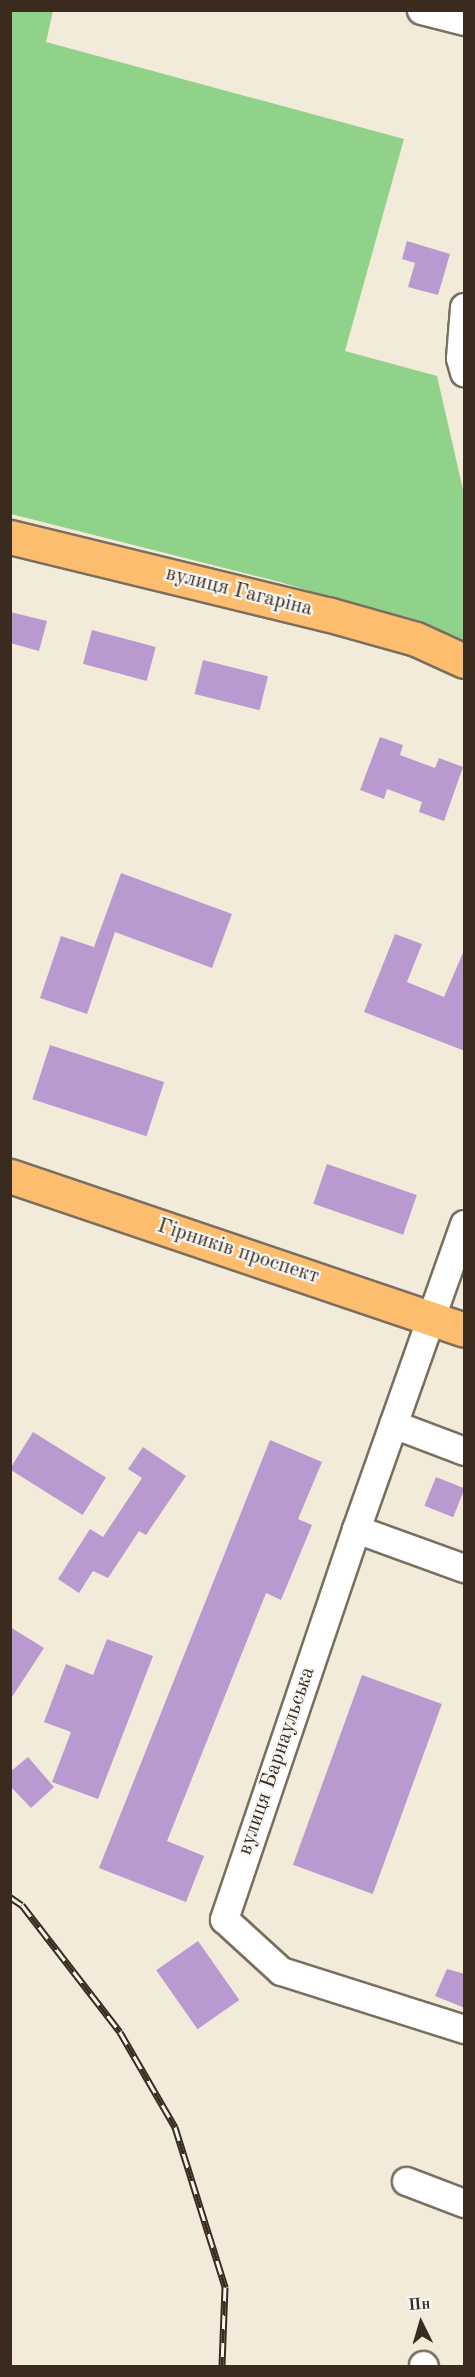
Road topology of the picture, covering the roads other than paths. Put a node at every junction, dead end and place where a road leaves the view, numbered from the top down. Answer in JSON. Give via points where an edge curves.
{"nodes":[{"id":1,"x":421,"y":10,"type":"edge"},
{"id":2,"x":465,"y":21,"type":"edge"},
{"id":3,"x":465,"y":308,"type":"edge"},
{"id":4,"x":465,"y":372,"type":"edge"},
{"id":5,"x":10,"y":537,"type":"edge"},
{"id":6,"x":465,"y":661,"type":"edge"},
{"id":7,"x":10,"y":1176,"type":"edge"},
{"id":8,"x":465,"y":1224,"type":"edge"},
{"id":9,"x":430,"y":1317,"type":"junction"},
{"id":10,"x":465,"y":1330,"type":"edge"},
{"id":11,"x":393,"y":1424,"type":"junction"},
{"id":12,"x":465,"y":1451,"type":"edge"},
{"id":13,"x":356,"y":1529,"type":"junction"},
{"id":14,"x":465,"y":1568,"type":"edge"},
{"id":15,"x":465,"y":2029,"type":"edge"},
{"id":16,"x":406,"y":2181,"type":"dead end"},
{"id":17,"x":465,"y":2203,"type":"edge"}],
"edges":[{"from":1,"to":2,"type":"street"},
{"from":3,"to":4,"type":"street","via":[[460,358]]},
{"from":5,"to":6,"type":"main road","name":"вулиця Гагаріна","via":[[327,614],[416,639]]},
{"from":7,"to":9,"type":"main road","name":"Гірників проспект"},
{"from":8,"to":9,"type":"street"},
{"from":9,"to":10,"type":"main road","name":"Гірників проспект"},
{"from":9,"to":11,"type":"street"},
{"from":11,"to":12,"type":"street"},
{"from":11,"to":13,"type":"street"},
{"from":13,"to":14,"type":"street"},
{"from":13,"to":15,"type":"street","name":"вулиця Барнаульська","via":[[224,1919],[281,1971]]},
{"from":16,"to":17,"type":"street"}]}
